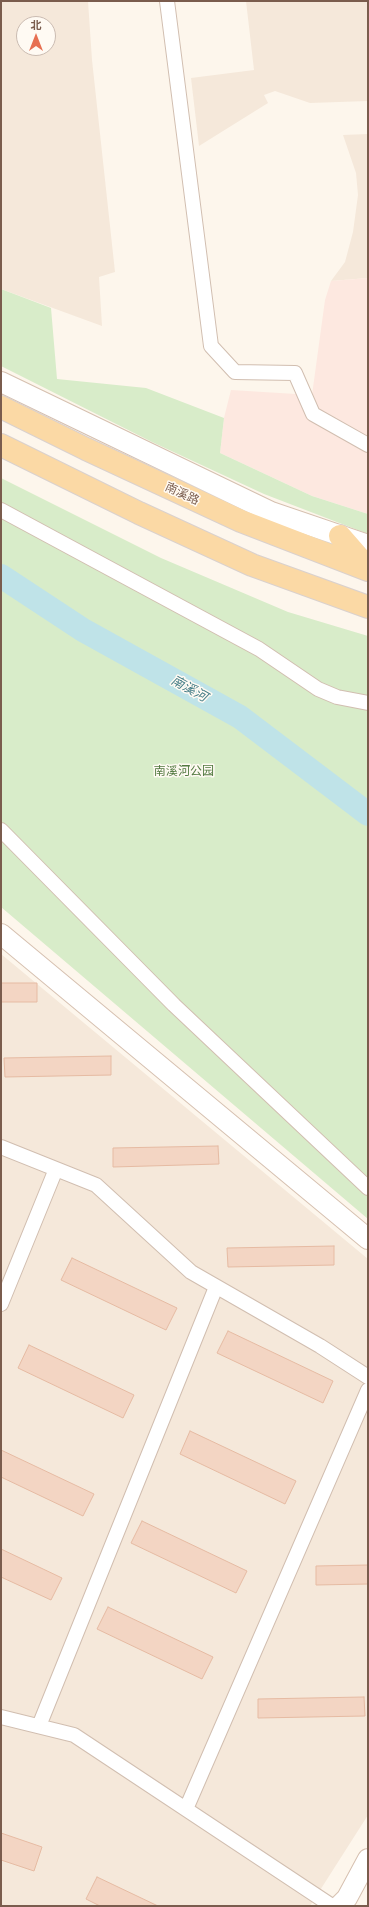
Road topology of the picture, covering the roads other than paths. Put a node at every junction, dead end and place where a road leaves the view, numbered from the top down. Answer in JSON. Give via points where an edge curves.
{"nodes":[{"id":1,"x":167,"y":1,"type":"edge"},
{"id":2,"x":1,"y":382,"type":"edge"},
{"id":3,"x":1,"y":407,"type":"edge"},
{"id":4,"x":1,"y":445,"type":"edge"},
{"id":5,"x":368,"y":445,"type":"edge"},
{"id":6,"x":1,"y":510,"type":"edge"},
{"id":7,"x":340,"y":536,"type":"junction"},
{"id":8,"x":368,"y":546,"type":"edge"},
{"id":9,"x":368,"y":569,"type":"edge"},
{"id":10,"x":368,"y":607,"type":"edge"},
{"id":11,"x":368,"y":703,"type":"edge"},
{"id":12,"x":1,"y":830,"type":"edge"},
{"id":13,"x":1,"y":934,"type":"edge"},
{"id":14,"x":1,"y":1147,"type":"edge"},
{"id":15,"x":56,"y":1169,"type":"junction"},
{"id":16,"x":368,"y":1188,"type":"edge"},
{"id":17,"x":368,"y":1239,"type":"edge"},
{"id":18,"x":216,"y":1287,"type":"junction"},
{"id":19,"x":1,"y":1304,"type":"edge"},
{"id":20,"x":368,"y":1377,"type":"edge"},
{"id":21,"x":368,"y":1390,"type":"edge"},
{"id":22,"x":1,"y":1717,"type":"edge"},
{"id":23,"x":39,"y":1726,"type":"junction"},
{"id":24,"x":186,"y":1809,"type":"junction"},
{"id":25,"x":368,"y":1859,"type":"edge"},
{"id":26,"x":342,"y":1904,"type":"edge"}],
"edges":[{"from":1,"to":5,"type":"street","via":[[211,346],[235,372],[295,373],[313,414]]},
{"from":2,"to":7,"type":"street","via":[[271,512]]},
{"from":3,"to":9,"type":"main road","name":"南溪路","via":[[86,450],[241,521]]},
{"from":4,"to":10,"type":"main road","via":[[138,514],[252,565]]},
{"from":6,"to":11,"type":"street","via":[[259,649],[318,689],[337,697]]},
{"from":7,"to":8,"type":"street"},
{"from":7,"to":9,"type":"main road"},
{"from":12,"to":16,"type":"street","via":[[174,1005]]},
{"from":13,"to":17,"type":"street"},
{"from":14,"to":15,"type":"street"},
{"from":15,"to":18,"type":"street","via":[[96,1185],[191,1272]]},
{"from":15,"to":19,"type":"street"},
{"from":18,"to":20,"type":"street","via":[[320,1346]]},
{"from":18,"to":23,"type":"street"},
{"from":21,"to":24,"type":"street"},
{"from":22,"to":23,"type":"street"},
{"from":23,"to":24,"type":"street","via":[[74,1735]]},
{"from":24,"to":26,"type":"street"},
{"from":25,"to":26,"type":"street"}]}
